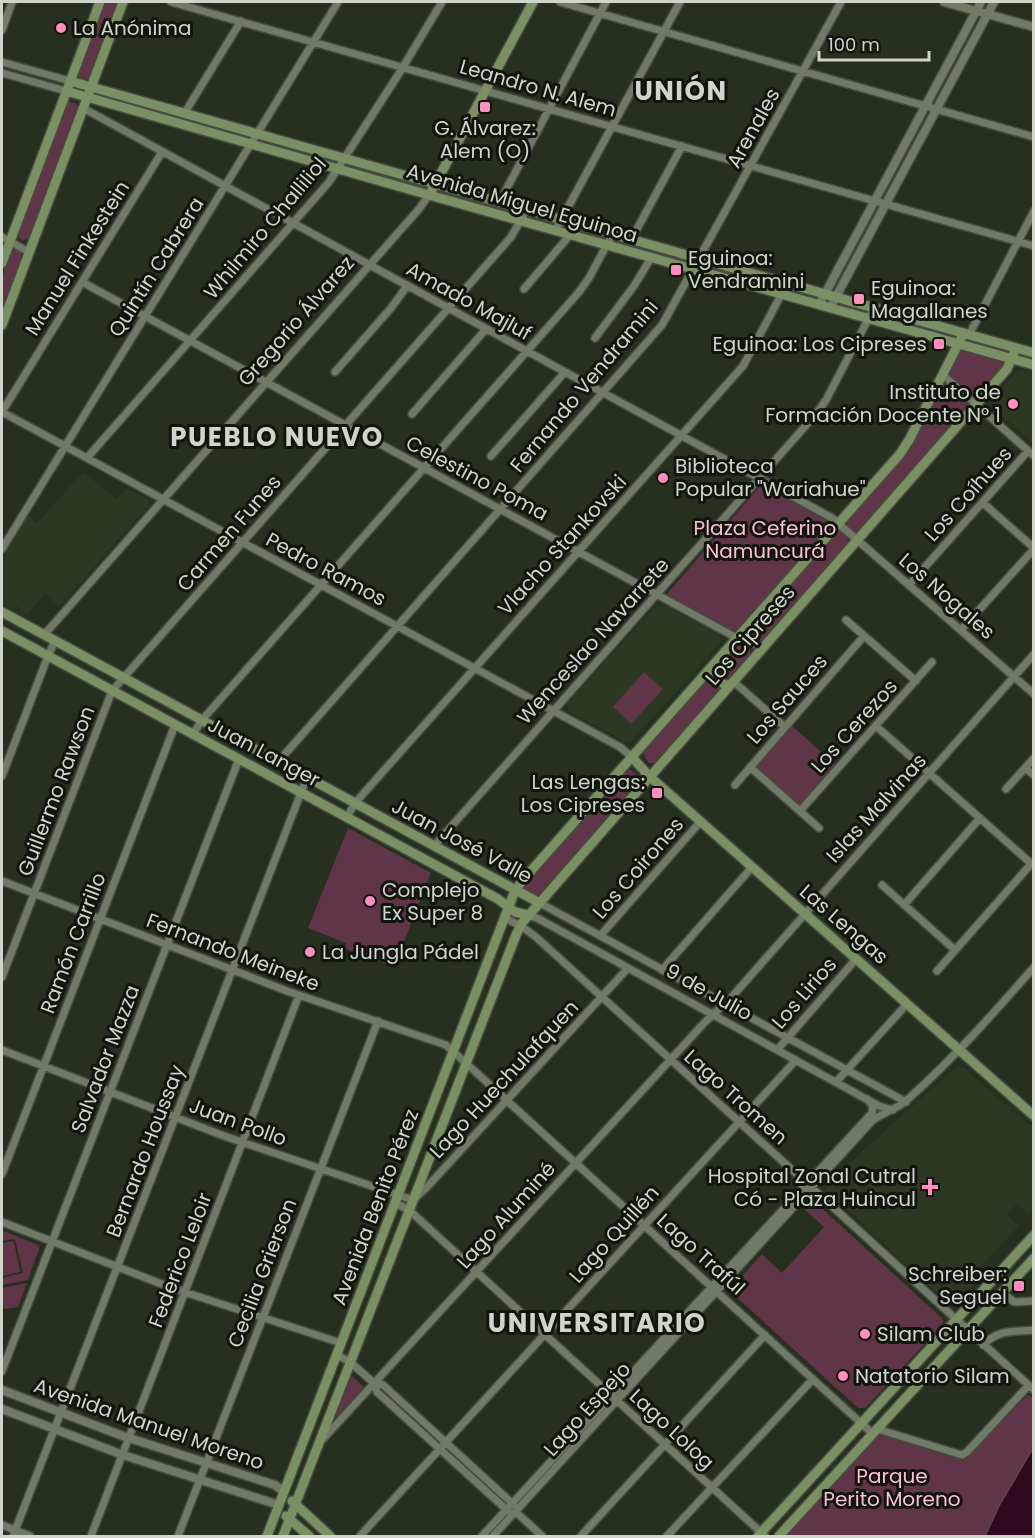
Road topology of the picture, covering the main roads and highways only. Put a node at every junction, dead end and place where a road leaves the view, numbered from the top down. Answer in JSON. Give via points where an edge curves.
{"nodes":[{"id":1,"x":100,"y":2,"type":"edge"},
{"id":2,"x":123,"y":2,"type":"edge"},
{"id":3,"x":533,"y":2,"type":"edge"},
{"id":4,"x":70,"y":81,"type":"junction"},
{"id":5,"x":91,"y":87,"type":"junction"},
{"id":6,"x":66,"y":91,"type":"junction"},
{"id":7,"x":87,"y":97,"type":"junction"},
{"id":8,"x":434,"y":185,"type":"junction"},
{"id":9,"x":429,"y":195,"type":"junction"},
{"id":10,"x":5,"y":240,"type":"edge"},
{"id":11,"x":2,"y":263,"type":"edge"},
{"id":12,"x":2,"y":325,"type":"edge"},
{"id":13,"x":966,"y":334,"type":"junction"},
{"id":14,"x":959,"y":344,"type":"junction"},
{"id":15,"x":1016,"y":348,"type":"junction"},
{"id":16,"x":1034,"y":353,"type":"edge"},
{"id":17,"x":1012,"y":359,"type":"junction"},
{"id":18,"x":1034,"y":365,"type":"edge"},
{"id":19,"x":2,"y":612,"type":"edge"},
{"id":20,"x":2,"y":631,"type":"edge"},
{"id":21,"x":711,"y":668,"type":"junction"},
{"id":22,"x":731,"y":683,"type":"junction"},
{"id":23,"x":118,"y":684,"type":"junction"},
{"id":24,"x":632,"y":757,"type":"junction"},
{"id":25,"x":650,"y":776,"type":"junction"},
{"id":26,"x":515,"y":890,"type":"junction"},
{"id":27,"x":538,"y":902,"type":"junction"},
{"id":28,"x":509,"y":906,"type":"junction"},
{"id":29,"x":528,"y":915,"type":"junction"},
{"id":30,"x":1034,"y":1116,"type":"edge"},
{"id":31,"x":1034,"y":1235,"type":"edge"},
{"id":32,"x":1034,"y":1258,"type":"edge"},
{"id":33,"x":284,"y":1492,"type":"junction"},
{"id":34,"x":294,"y":1503,"type":"junction"},
{"id":35,"x":279,"y":1504,"type":"junction"},
{"id":36,"x":290,"y":1519,"type":"junction"},
{"id":37,"x":761,"y":1535,"type":"edge"},
{"id":38,"x":267,"y":1536,"type":"edge"},
{"id":39,"x":282,"y":1536,"type":"edge"},
{"id":40,"x":309,"y":1536,"type":"edge"},
{"id":41,"x":330,"y":1536,"type":"edge"},
{"id":42,"x":779,"y":1536,"type":"edge"}],
"edges":[{"from":1,"to":4,"type":"main road"},
{"from":2,"to":5,"type":"main road"},
{"from":3,"to":8,"type":"main road","name":"Gregorio Álvarez"},
{"from":4,"to":5,"type":"main road","name":"Avenida Miguel Eguinoa"},
{"from":4,"to":6,"type":"main road"},
{"from":5,"to":7,"type":"main road"},
{"from":5,"to":8,"type":"main road","name":"Avenida Miguel Eguinoa"},
{"from":6,"to":7,"type":"main road","name":"Avenida Miguel Eguinoa"},
{"from":6,"to":10,"type":"main road"},
{"from":7,"to":9,"type":"main road","name":"Avenida Miguel Eguinoa"},
{"from":7,"to":12,"type":"main road"},
{"from":8,"to":9,"type":"main road","name":"Gregorio Álvarez"},
{"from":8,"to":13,"type":"main road","name":"Avenida Miguel Eguinoa"},
{"from":9,"to":14,"type":"main road","name":"Avenida Miguel Eguinoa"},
{"from":10,"to":11,"type":"main road"},
{"from":13,"to":14,"type":"main road","name":"Los Cipreses"},
{"from":13,"to":15,"type":"main road","name":"Avenida Miguel Eguinoa"},
{"from":14,"to":17,"type":"main road","name":"Avenida Miguel Eguinoa"},
{"from":14,"to":21,"type":"main road","name":"Los Cipreses","via":[[903,450]]},
{"from":15,"to":16,"type":"main road","name":"Avenida Miguel Eguinoa"},
{"from":15,"to":17,"type":"main road","name":"Los Cipreses"},
{"from":17,"to":18,"type":"main road","name":"Avenida Miguel Eguinoa"},
{"from":17,"to":22,"type":"main road","name":"Los Cipreses"},
{"from":19,"to":23,"type":"main road","name":"Juan José Valle","via":[[55,641]]},
{"from":20,"to":23,"type":"main road","name":"Juan Langer","via":[[48,656]]},
{"from":21,"to":22,"type":"main road","via":[[711,674],[722,684]]},
{"from":21,"to":24,"type":"main road","name":"Los Cipreses"},
{"from":22,"to":25,"type":"main road","name":"Los Cipreses"},
{"from":23,"to":26,"type":"main road","name":"Juan José Valle","via":[[202,720]]},
{"from":23,"to":28,"type":"main road","name":"Juan Langer","via":[[175,725]]},
{"from":24,"to":25,"type":"main road","name":"Las Lengas"},
{"from":24,"to":26,"type":"main road","name":"Los Cipreses"},
{"from":25,"to":27,"type":"main road","name":"Los Cipreses"},
{"from":25,"to":30,"type":"main road","name":"Las Lengas"},
{"from":26,"to":27,"type":"main road","name":"Juan José Valle"},
{"from":26,"to":28,"type":"main road","name":"Avenida Benito Pérez"},
{"from":27,"to":29,"type":"main road","name":"Los Cipreses"},
{"from":28,"to":29,"type":"main road","name":"9 de Julio"},
{"from":28,"to":33,"type":"main road","name":"Avenida Benito Pérez"},
{"from":29,"to":34,"type":"main road","name":"Avenida Benito Pérez","via":[[520,925]]},
{"from":31,"to":37,"type":"main road"},
{"from":32,"to":42,"type":"main road"},
{"from":33,"to":34,"type":"main road"},
{"from":33,"to":35,"type":"main road","name":"Avenida Benito Pérez"},
{"from":34,"to":35,"type":"main road","via":[[286,1499]]},
{"from":34,"to":36,"type":"main road","name":"Avenida Benito Pérez"},
{"from":34,"to":41,"type":"main road"},
{"from":35,"to":36,"type":"main road"},
{"from":35,"to":38,"type":"main road","name":"Avenida Benito Pérez"},
{"from":36,"to":39,"type":"main road","name":"Avenida Benito Pérez"},
{"from":36,"to":40,"type":"main road"}]}
